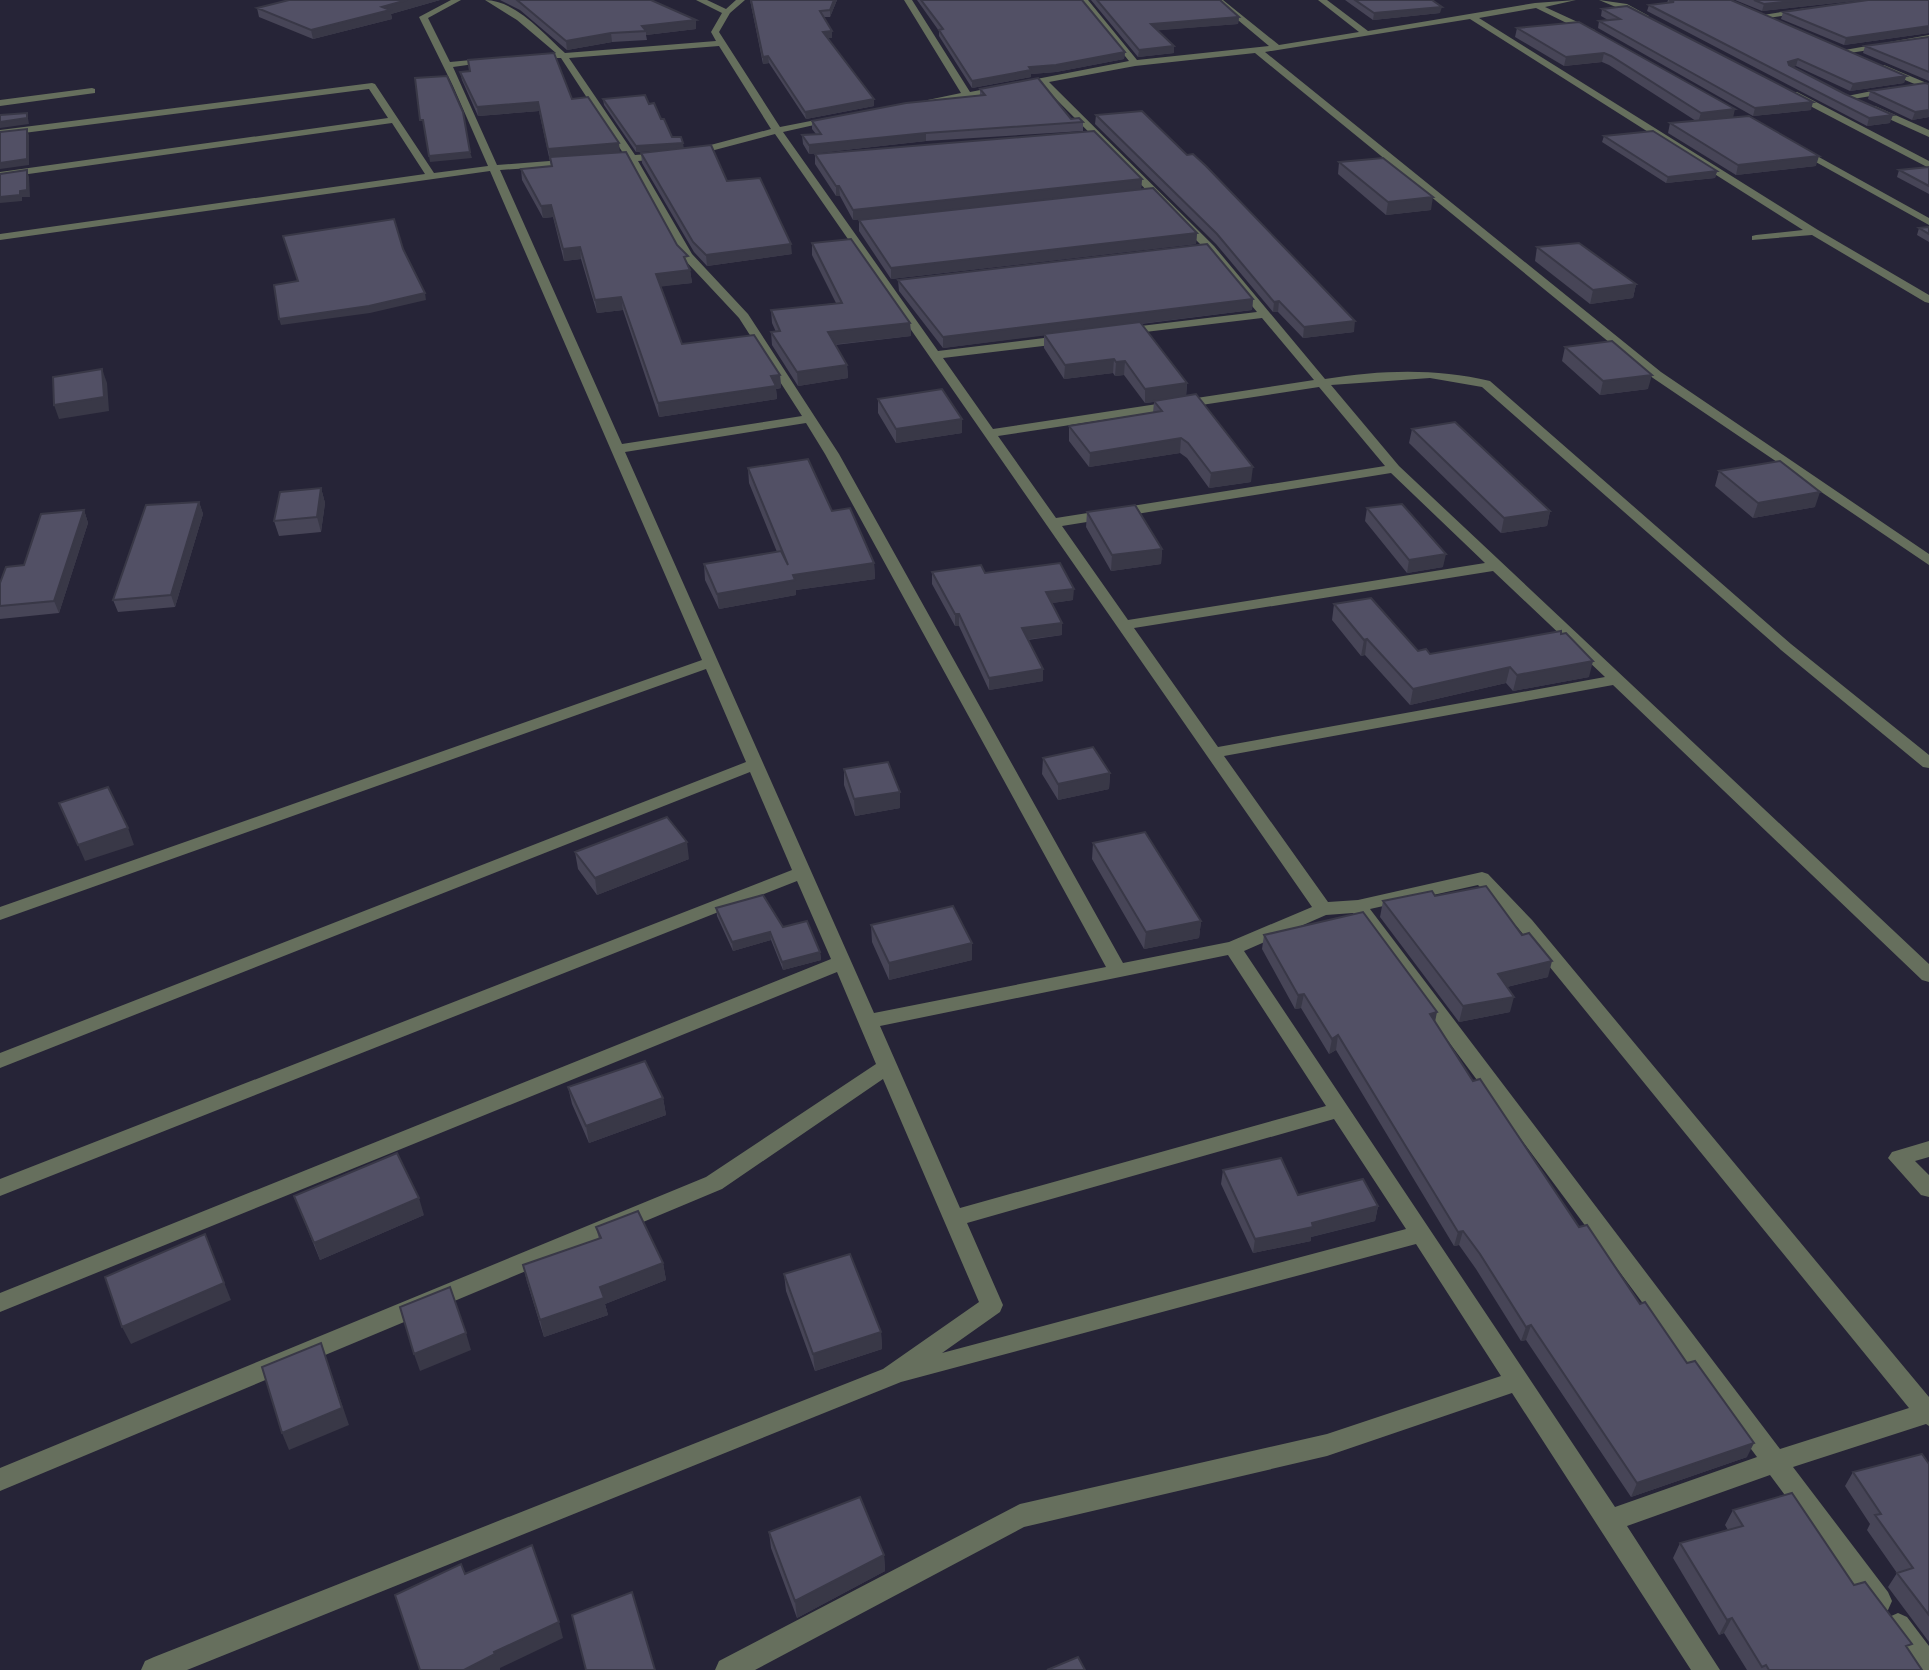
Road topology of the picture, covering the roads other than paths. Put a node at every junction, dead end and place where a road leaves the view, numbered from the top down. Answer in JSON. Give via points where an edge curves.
{"nodes":[{"id":1,"x":457,"y":0,"type":"edge"},
{"id":2,"x":489,"y":0,"type":"edge"},
{"id":3,"x":700,"y":0,"type":"edge"},
{"id":4,"x":741,"y":0,"type":"edge"},
{"id":5,"x":908,"y":0,"type":"edge"},
{"id":6,"x":1084,"y":0,"type":"edge"},
{"id":7,"x":1218,"y":0,"type":"edge"},
{"id":8,"x":1322,"y":0,"type":"edge"},
{"id":9,"x":1572,"y":0,"type":"edge"},
{"id":10,"x":1603,"y":0,"type":"edge"},
{"id":11,"x":1535,"y":5,"type":"junction"},
{"id":12,"x":1812,"y":9,"type":"edge"},
{"id":13,"x":1448,"y":11,"type":"dead end"},
{"id":14,"x":727,"y":12,"type":"junction"},
{"id":15,"x":1751,"y":12,"type":"edge"},
{"id":16,"x":1469,"y":15,"type":"junction"},
{"id":17,"x":1761,"y":16,"type":"junction"},
{"id":18,"x":1457,"y":17,"type":"junction"},
{"id":19,"x":1658,"y":23,"type":"edge"},
{"id":20,"x":1784,"y":25,"type":"edge"},
{"id":21,"x":1366,"y":33,"type":"junction"},
{"id":22,"x":1599,"y":36,"type":"edge"},
{"id":23,"x":1929,"y":38,"type":"edge"},
{"id":24,"x":723,"y":43,"type":"junction"},
{"id":25,"x":1831,"y":46,"type":"edge"},
{"id":26,"x":1277,"y":48,"type":"junction"},
{"id":27,"x":1256,"y":50,"type":"junction"},
{"id":28,"x":1843,"y":51,"type":"junction"},
{"id":29,"x":563,"y":55,"type":"junction"},
{"id":30,"x":550,"y":56,"type":"edge"},
{"id":31,"x":1866,"y":60,"type":"edge"},
{"id":32,"x":499,"y":61,"type":"edge"},
{"id":33,"x":1135,"y":63,"type":"junction"},
{"id":34,"x":447,"y":65,"type":"junction"},
{"id":35,"x":1878,"y":65,"type":"edge"},
{"id":36,"x":1043,"y":81,"type":"junction"},
{"id":37,"x":1927,"y":85,"type":"edge"},
{"id":38,"x":1781,"y":88,"type":"edge"},
{"id":39,"x":1834,"y":91,"type":"edge"},
{"id":40,"x":92,"y":92,"type":"dead end"},
{"id":41,"x":968,"y":96,"type":"junction"},
{"id":42,"x":1847,"y":97,"type":"junction"},
{"id":43,"x":0,"y":103,"type":"edge"},
{"id":44,"x":913,"y":105,"type":"edge"},
{"id":45,"x":844,"y":117,"type":"edge"},
{"id":46,"x":395,"y":120,"type":"junction"},
{"id":47,"x":777,"y":130,"type":"junction"},
{"id":48,"x":0,"y":133,"type":"edge"},
{"id":49,"x":1929,"y":134,"type":"edge"},
{"id":50,"x":1788,"y":143,"type":"edge"},
{"id":51,"x":632,"y":158,"type":"junction"},
{"id":52,"x":594,"y":161,"type":"edge"},
{"id":53,"x":581,"y":162,"type":"edge"},
{"id":54,"x":1929,"y":165,"type":"edge"},
{"id":55,"x":492,"y":168,"type":"junction"},
{"id":56,"x":0,"y":176,"type":"edge"},
{"id":57,"x":432,"y":177,"type":"junction"},
{"id":58,"x":1929,"y":222,"type":"edge"},
{"id":59,"x":1814,"y":232,"type":"junction"},
{"id":60,"x":0,"y":237,"type":"edge"},
{"id":61,"x":1756,"y":238,"type":"dead end"},
{"id":62,"x":1929,"y":300,"type":"edge"},
{"id":63,"x":1265,"y":314,"type":"junction"},
{"id":64,"x":1114,"y":333,"type":"edge"},
{"id":65,"x":1087,"y":336,"type":"edge"},
{"id":66,"x":936,"y":355,"type":"junction"},
{"id":67,"x":1322,"y":383,"type":"junction"},
{"id":68,"x":809,"y":419,"type":"junction"},
{"id":69,"x":989,"y":433,"type":"junction"},
{"id":70,"x":617,"y":449,"type":"junction"},
{"id":71,"x":1394,"y":470,"type":"junction"},
{"id":72,"x":1052,"y":523,"type":"junction"},
{"id":73,"x":1929,"y":561,"type":"edge"},
{"id":74,"x":1497,"y":566,"type":"junction"},
{"id":75,"x":1124,"y":625,"type":"junction"},
{"id":76,"x":711,"y":662,"type":"junction"},
{"id":77,"x":1617,"y":680,"type":"junction"},
{"id":78,"x":1214,"y":753,"type":"junction"},
{"id":79,"x":1929,"y":763,"type":"edge"},
{"id":80,"x":756,"y":764,"type":"junction"},
{"id":81,"x":803,"y":872,"type":"junction"},
{"id":82,"x":1358,"y":906,"type":"junction"},
{"id":83,"x":1323,"y":909,"type":"junction"},
{"id":84,"x":0,"y":914,"type":"edge"},
{"id":85,"x":1233,"y":948,"type":"junction"},
{"id":86,"x":843,"y":962,"type":"junction"},
{"id":87,"x":1118,"y":971,"type":"junction"},
{"id":88,"x":1929,"y":975,"type":"edge"},
{"id":89,"x":869,"y":1021,"type":"junction"},
{"id":90,"x":0,"y":1060,"type":"edge"},
{"id":91,"x":888,"y":1066,"type":"junction"},
{"id":92,"x":1340,"y":1110,"type":"junction"},
{"id":93,"x":1929,"y":1149,"type":"edge"},
{"id":94,"x":0,"y":1188,"type":"edge"},
{"id":95,"x":1929,"y":1189,"type":"edge"},
{"id":96,"x":954,"y":1218,"type":"junction"},
{"id":97,"x":1421,"y":1234,"type":"junction"},
{"id":98,"x":0,"y":1303,"type":"edge"},
{"id":99,"x":891,"y":1376,"type":"junction"},
{"id":100,"x":1517,"y":1381,"type":"junction"},
{"id":101,"x":1928,"y":1414,"type":"edge"},
{"id":102,"x":1774,"y":1462,"type":"junction"},
{"id":103,"x":0,"y":1480,"type":"edge"},
{"id":104,"x":1609,"y":1521,"type":"junction"},
{"id":105,"x":1929,"y":1668,"type":"edge"},
{"id":106,"x":154,"y":1670,"type":"edge"},
{"id":107,"x":728,"y":1670,"type":"edge"},
{"id":108,"x":1707,"y":1670,"type":"edge"}],
"edges":[{"from":1,"to":34,"type":"street","via":[[423,17]]},
{"from":2,"to":29,"type":"street","via":[[520,18]]},
{"from":3,"to":14,"type":"street"},
{"from":4,"to":14,"type":"street"},
{"from":5,"to":41,"type":"street"},
{"from":6,"to":33,"type":"street"},
{"from":7,"to":26,"type":"street"},
{"from":8,"to":21,"type":"street"},
{"from":9,"to":11,"type":"street"},
{"from":10,"to":19,"type":"street"},
{"from":11,"to":16,"type":"street"},
{"from":11,"to":22,"type":"street"},
{"from":12,"to":17,"type":"street"},
{"from":13,"to":18,"type":"street"},
{"from":14,"to":24,"type":"street","via":[[715,32]]},
{"from":15,"to":17,"type":"street"},
{"from":16,"to":18,"type":"street"},
{"from":16,"to":59,"type":"street"},
{"from":17,"to":20,"type":"street"},
{"from":18,"to":21,"type":"street"},
{"from":21,"to":26,"type":"street"},
{"from":23,"to":28,"type":"street"},
{"from":24,"to":29,"type":"street"},
{"from":24,"to":47,"type":"street"},
{"from":25,"to":28,"type":"street"},
{"from":26,"to":27,"type":"street"},
{"from":27,"to":33,"type":"street"},
{"from":27,"to":73,"type":"street","via":[[1657,375]]},
{"from":28,"to":31,"type":"street"},
{"from":29,"to":30,"type":"street"},
{"from":29,"to":51,"type":"street"},
{"from":32,"to":34,"type":"street"},
{"from":33,"to":36,"type":"street"},
{"from":34,"to":55,"type":"street"},
{"from":35,"to":37,"type":"street"},
{"from":36,"to":41,"type":"street"},
{"from":36,"to":63,"type":"street"},
{"from":37,"to":42,"type":"street"},
{"from":38,"to":54,"type":"street"},
{"from":39,"to":42,"type":"street"},
{"from":40,"to":43,"type":"street"},
{"from":41,"to":44,"type":"street"},
{"from":42,"to":49,"type":"street"},
{"from":45,"to":47,"type":"street"},
{"from":46,"to":48,"type":"street","via":[[372,86]]},
{"from":46,"to":56,"type":"street"},
{"from":46,"to":57,"type":"street"},
{"from":47,"to":51,"type":"street","via":[[688,154]]},
{"from":47,"to":66,"type":"street","via":[[894,285]]},
{"from":50,"to":58,"type":"street"},
{"from":51,"to":52,"type":"street"},
{"from":51,"to":68,"type":"street","via":[[687,256],[744,316]]},
{"from":53,"to":55,"type":"street"},
{"from":55,"to":57,"type":"street"},
{"from":55,"to":70,"type":"street"},
{"from":57,"to":60,"type":"street"},
{"from":59,"to":61,"type":"street"},
{"from":59,"to":62,"type":"street"},
{"from":63,"to":64,"type":"street"},
{"from":63,"to":67,"type":"street"},
{"from":65,"to":66,"type":"street"},
{"from":66,"to":69,"type":"street"},
{"from":67,"to":69,"type":"street"},
{"from":67,"to":71,"type":"street"},
{"from":67,"to":79,"type":"street","via":[[1432,372],[1486,384],[1786,647]]},
{"from":68,"to":70,"type":"street"},
{"from":68,"to":87,"type":"street"},
{"from":69,"to":72,"type":"street"},
{"from":70,"to":76,"type":"street"},
{"from":71,"to":72,"type":"street"},
{"from":71,"to":74,"type":"street"},
{"from":72,"to":75,"type":"street"},
{"from":74,"to":75,"type":"street"},
{"from":74,"to":77,"type":"street"},
{"from":75,"to":78,"type":"street"},
{"from":76,"to":80,"type":"street"},
{"from":76,"to":84,"type":"street"},
{"from":77,"to":78,"type":"street"},
{"from":77,"to":88,"type":"street"},
{"from":78,"to":83,"type":"street"},
{"from":80,"to":81,"type":"street"},
{"from":80,"to":90,"type":"street"},
{"from":81,"to":86,"type":"street"},
{"from":81,"to":94,"type":"street"},
{"from":82,"to":83,"type":"street"},
{"from":82,"to":101,"type":"street","via":[[1482,878]]},
{"from":82,"to":102,"type":"street"},
{"from":83,"to":85,"type":"street"},
{"from":85,"to":87,"type":"street"},
{"from":85,"to":92,"type":"street"},
{"from":86,"to":89,"type":"street"},
{"from":86,"to":98,"type":"street"},
{"from":87,"to":89,"type":"street"},
{"from":89,"to":91,"type":"street"},
{"from":91,"to":96,"type":"street"},
{"from":91,"to":103,"type":"street","via":[[714,1183]]},
{"from":92,"to":96,"type":"street"},
{"from":92,"to":97,"type":"street"},
{"from":93,"to":95,"type":"street","via":[[1899,1158]]},
{"from":96,"to":99,"type":"street","via":[[992,1305]]},
{"from":97,"to":99,"type":"street"},
{"from":97,"to":100,"type":"street"},
{"from":99,"to":106,"type":"street"},
{"from":100,"to":104,"type":"street"},
{"from":100,"to":107,"type":"street","via":[[1327,1445],[1020,1516]]},
{"from":101,"to":102,"type":"street"},
{"from":102,"to":104,"type":"street"},
{"from":102,"to":105,"type":"street"},
{"from":104,"to":108,"type":"street"}]}
